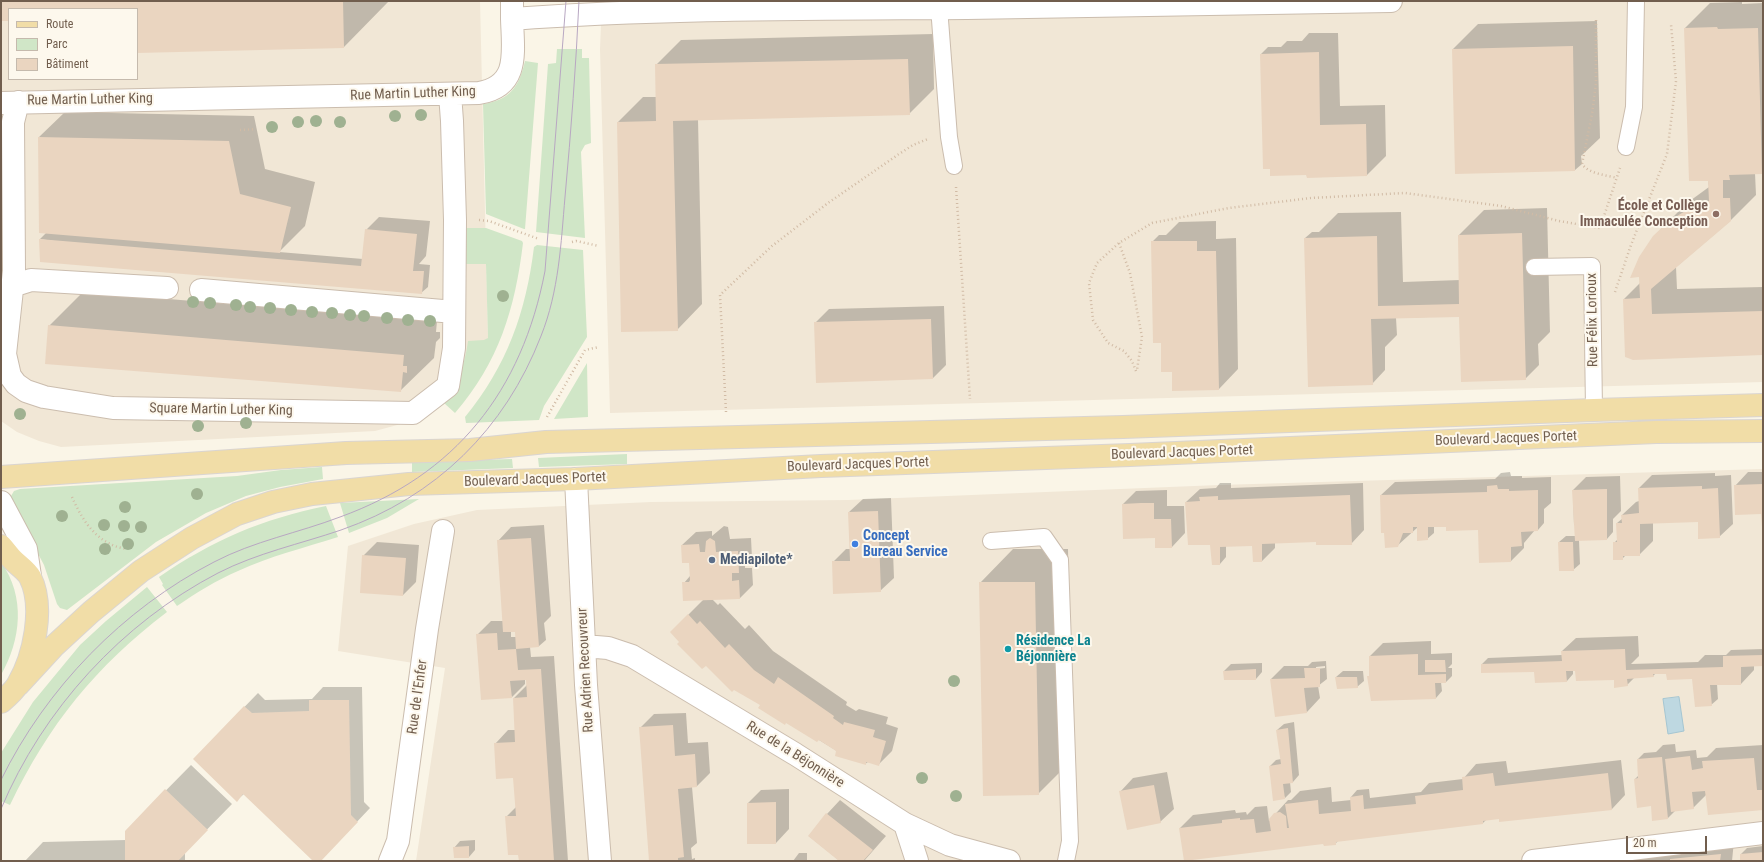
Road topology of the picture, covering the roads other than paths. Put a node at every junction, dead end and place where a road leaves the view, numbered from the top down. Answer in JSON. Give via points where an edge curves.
{"nodes":[{"id":1,"x":1391,"y":1,"type":"edge"},
{"id":2,"x":1636,"y":1,"type":"edge"},
{"id":3,"x":939,"y":7,"type":"junction"},
{"id":4,"x":512,"y":10,"type":"edge"},
{"id":5,"x":450,"y":94,"type":"junction"},
{"id":6,"x":9,"y":102,"type":"edge"},
{"id":7,"x":1626,"y":147,"type":"dead end"},
{"id":8,"x":954,"y":166,"type":"road end"},
{"id":9,"x":1534,"y":267,"type":"dead end"},
{"id":10,"x":12,"y":286,"type":"junction"},
{"id":11,"x":167,"y":288,"type":"dead end"},
{"id":12,"x":201,"y":290,"type":"dead end"},
{"id":13,"x":454,"y":312,"type":"junction"},
{"id":14,"x":1763,"y":406,"type":"edge"},
{"id":15,"x":1594,"y":410,"type":"junction"},
{"id":16,"x":1763,"y":431,"type":"edge"},
{"id":17,"x":1,"y":477,"type":"edge"},
{"id":18,"x":576,"y":479,"type":"junction"},
{"id":19,"x":1,"y":502,"type":"edge"},
{"id":20,"x":443,"y":531,"type":"dead end"},
{"id":21,"x":991,"y":541,"type":"dead end"},
{"id":22,"x":1,"y":546,"type":"edge"},
{"id":23,"x":30,"y":576,"type":"junction"},
{"id":24,"x":584,"y":646,"type":"junction"},
{"id":25,"x":6,"y":698,"type":"edge"},
{"id":26,"x":905,"y":824,"type":"junction"},
{"id":27,"x":1763,"y":833,"type":"edge"},
{"id":28,"x":390,"y":861,"type":"edge"},
{"id":29,"x":600,"y":861,"type":"edge"},
{"id":30,"x":917,"y":861,"type":"edge"},
{"id":31,"x":1009,"y":861,"type":"edge"},
{"id":32,"x":1066,"y":861,"type":"edge"},
{"id":33,"x":1533,"y":861,"type":"edge"}],
"edges":[{"from":1,"to":3,"type":"street","name":"Rue Martin Luther King"},
{"from":2,"to":7,"type":"lane","via":[[1634,107]]},
{"from":3,"to":4,"type":"street","name":"Rue Martin Luther King","via":[[595,13]]},
{"from":3,"to":8,"type":"lane","via":[[949,137]]},
{"from":4,"to":5,"type":"street","name":"Rue Martin Luther King","via":[[514,61],[508,76],[488,91]]},
{"from":5,"to":6,"type":"street","name":"Rue Martin Luther King"},
{"from":5,"to":13,"type":"street","name":"Square Martin Luther King","via":[[455,220]]},
{"from":6,"to":10,"type":"street","name":"Square Martin Luther King","via":[[13,122]]},
{"from":9,"to":15,"type":"lane","name":"Rue Félix Lorioux","via":[[1592,266]]},
{"from":10,"to":11,"type":"street","via":[[31,280]]},
{"from":10,"to":13,"type":"street","name":"Square Martin Luther King","via":[[5,354],[10,376],[16,384],[26,391],[44,397],[113,408],[413,413],[448,386],[454,348]]},
{"from":12,"to":13,"type":"street"},
{"from":14,"to":15,"type":"main road","name":"Boulevard Jacques Portet"},
{"from":15,"to":17,"type":"main road","name":"Boulevard Jacques Portet","via":[[1123,427],[546,442],[470,450],[346,453],[69,482]]},
{"from":16,"to":18,"type":"main road","name":"Boulevard Jacques Portet","via":[[1656,432],[822,466]]},
{"from":18,"to":24,"type":"street","name":"Rue Adrien Recouvreur"},
{"from":18,"to":25,"type":"main road","name":"Boulevard Jacques Portet","via":[[409,484],[312,494],[273,502],[237,514],[192,538],[141,571],[53,647]]},
{"from":19,"to":23,"type":"street","via":[[26,549]]},
{"from":20,"to":28,"type":"street","name":"Rue de l'Enfer","via":[[398,841]]},
{"from":21,"to":32,"type":"lane","via":[[1044,537],[1060,560],[1070,841]]},
{"from":22,"to":23,"type":"main road"},
{"from":23,"to":25,"type":"main road","via":[[36,600],[36,627],[29,656]]},
{"from":24,"to":26,"type":"street","name":"Rue de la Béjonnière","via":[[608,648],[632,656]]},
{"from":24,"to":29,"type":"street","name":"Rue Adrien Recouvreur"},
{"from":26,"to":30,"type":"street"},
{"from":26,"to":31,"type":"street","name":"Rue de la Béjonnière","via":[[950,845]]},
{"from":27,"to":33,"type":"street"}]}
